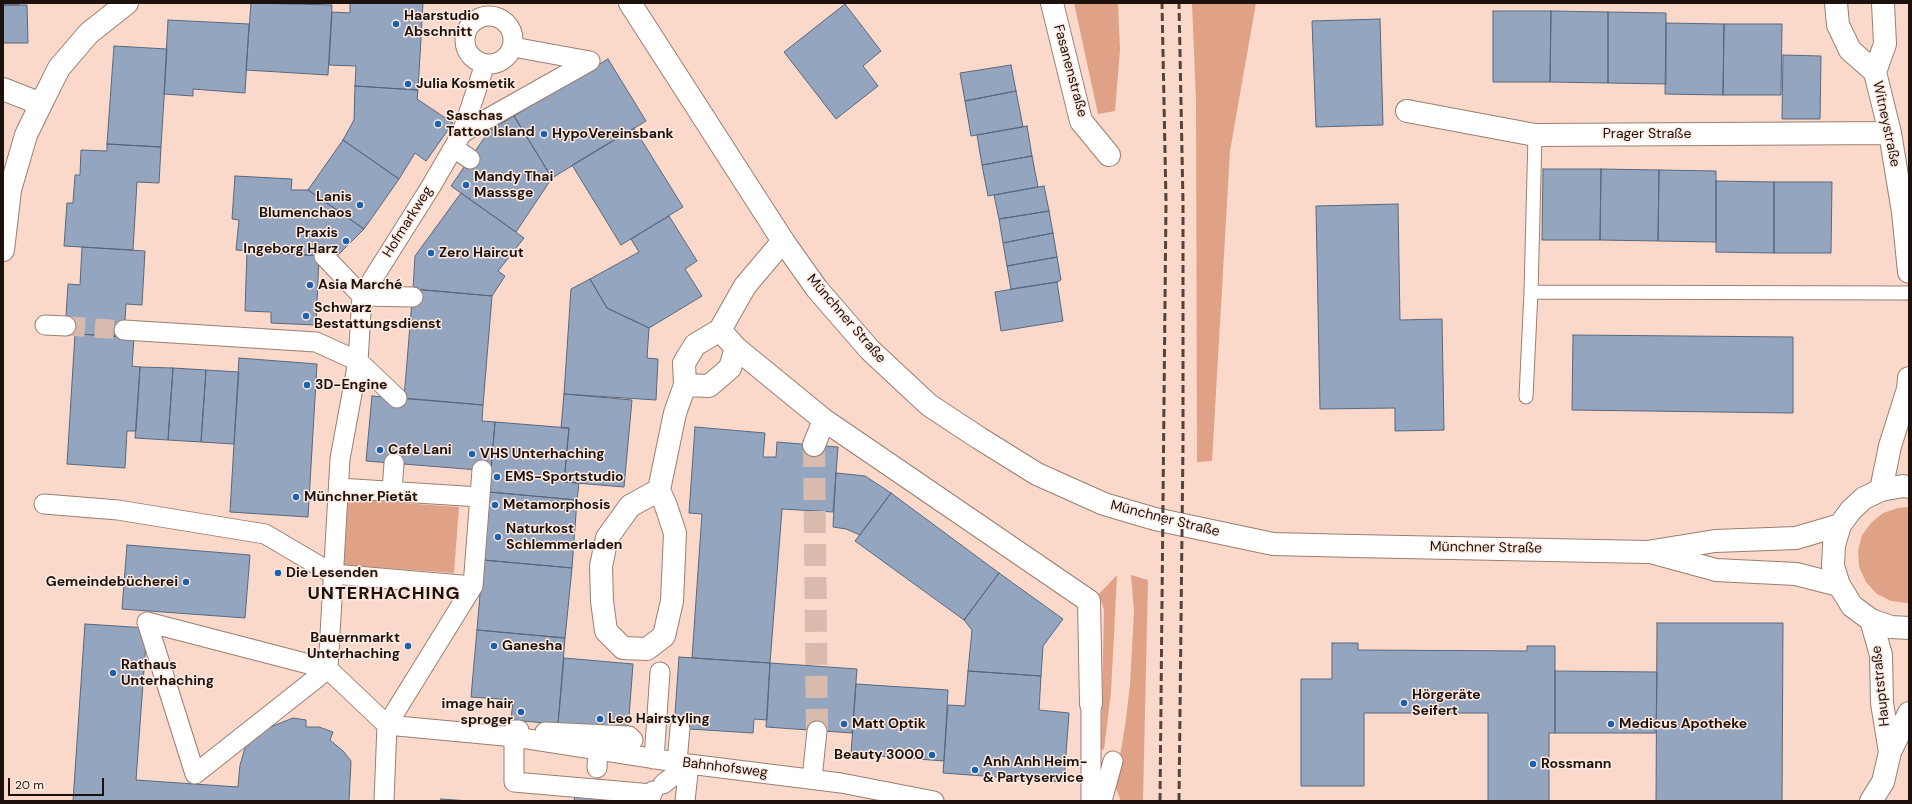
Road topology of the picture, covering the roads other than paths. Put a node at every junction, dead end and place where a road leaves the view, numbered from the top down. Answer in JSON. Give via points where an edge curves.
{"nodes":[{"id":1,"x":127,"y":3,"type":"edge"},
{"id":2,"x":630,"y":3,"type":"edge"},
{"id":3,"x":1052,"y":3,"type":"edge"},
{"id":4,"x":1836,"y":3,"type":"edge"},
{"id":5,"x":1883,"y":3,"type":"edge"},
{"id":6,"x":487,"y":10,"type":"edge"},
{"id":7,"x":512,"y":46,"type":"junction"},
{"id":8,"x":485,"y":64,"type":"junction"},
{"id":9,"x":1875,"y":72,"type":"junction"},
{"id":10,"x":3,"y":89,"type":"edge"},
{"id":11,"x":41,"y":104,"type":"junction"},
{"id":12,"x":1407,"y":111,"type":"dead end"},
{"id":13,"x":1890,"y":133,"type":"junction"},
{"id":14,"x":1535,"y":135,"type":"junction"},
{"id":15,"x":458,"y":140,"type":"junction"},
{"id":16,"x":1109,"y":154,"type":"dead end"},
{"id":17,"x":470,"y":159,"type":"dead end"},
{"id":18,"x":783,"y":241,"type":"junction"},
{"id":19,"x":3,"y":250,"type":"edge"},
{"id":20,"x":324,"y":256,"type":"dead end"},
{"id":21,"x":1909,"y":272,"type":"edge"},
{"id":22,"x":1530,"y":292,"type":"junction"},
{"id":23,"x":1909,"y":293,"type":"edge"},
{"id":24,"x":362,"y":296,"type":"junction"},
{"id":25,"x":413,"y":297,"type":"dead end"},
{"id":26,"x":45,"y":325,"type":"dead end"},
{"id":27,"x":66,"y":326,"type":"tunnel mouth"},
{"id":28,"x":124,"y":330,"type":"tunnel mouth"},
{"id":29,"x":720,"y":330,"type":"junction"},
{"id":30,"x":736,"y":348,"type":"junction"},
{"id":31,"x":358,"y":361,"type":"junction"},
{"id":32,"x":685,"y":385,"type":"junction"},
{"id":33,"x":1909,"y":386,"type":"edge"},
{"id":34,"x":1526,"y":397,"type":"dead end"},
{"id":35,"x":398,"y":398,"type":"dead end"},
{"id":36,"x":824,"y":420,"type":"junction"},
{"id":37,"x":814,"y":445,"type":"tunnel mouth"},
{"id":38,"x":394,"y":463,"type":"dead end"},
{"id":39,"x":482,"y":470,"type":"dead end"},
{"id":40,"x":1909,"y":487,"type":"edge"},
{"id":41,"x":339,"y":488,"type":"junction"},
{"id":42,"x":659,"y":490,"type":"junction"},
{"id":43,"x":1881,"y":490,"type":"junction"},
{"id":44,"x":392,"y":491,"type":"junction"},
{"id":45,"x":480,"y":497,"type":"junction"},
{"id":46,"x":44,"y":504,"type":"dead end"},
{"id":47,"x":1840,"y":525,"type":"junction"},
{"id":48,"x":1647,"y":552,"type":"junction"},
{"id":49,"x":333,"y":574,"type":"junction"},
{"id":50,"x":476,"y":579,"type":"junction"},
{"id":51,"x":1839,"y":586,"type":"junction"},
{"id":52,"x":1871,"y":620,"type":"junction"},
{"id":53,"x":1909,"y":628,"type":"edge"},
{"id":54,"x":328,"y":670,"type":"junction"},
{"id":55,"x":660,"y":672,"type":"dead end"},
{"id":56,"x":1090,"y":704,"type":"joint"},
{"id":57,"x":1909,"y":713,"type":"edge"},
{"id":58,"x":387,"y":725,"type":"junction"},
{"id":59,"x":680,"y":728,"type":"dead end"},
{"id":60,"x":817,"y":731,"type":"tunnel mouth"},
{"id":61,"x":515,"y":737,"type":"junction"},
{"id":62,"x":642,"y":749,"type":"junction"},
{"id":63,"x":1890,"y":752,"type":"junction"},
{"id":64,"x":597,"y":758,"type":"junction"},
{"id":65,"x":1113,"y":761,"type":"dead end"},
{"id":66,"x":683,"y":763,"type":"junction"},
{"id":67,"x":812,"y":779,"type":"junction"},
{"id":68,"x":655,"y":793,"type":"edge"},
{"id":69,"x":384,"y":801,"type":"edge"},
{"id":70,"x":685,"y":801,"type":"edge"},
{"id":71,"x":934,"y":801,"type":"edge"},
{"id":72,"x":1091,"y":801,"type":"edge"},
{"id":73,"x":1102,"y":801,"type":"edge"},
{"id":74,"x":1871,"y":801,"type":"edge"}],
"edges":[{"from":1,"to":11,"type":"street","via":[[89,33],[59,68]]},
{"from":2,"to":18,"type":"street","name":"Münchner Straße"},
{"from":3,"to":16,"type":"street","name":"Fasanenstraße","via":[[1081,121]]},
{"from":4,"to":9,"type":"street","name":"Witneystraße","via":[[1838,25],[1850,50]]},
{"from":5,"to":9,"type":"street","name":"Witneystraße","via":[[1885,44]]},
{"from":6,"to":7,"type":"street","via":[[502,20],[512,32]]},
{"from":6,"to":8,"type":"street","via":[[468,28],[465,39],[467,50],[474,60]]},
{"from":7,"to":8,"type":"street","via":[[507,57],[497,63]]},
{"from":7,"to":15,"type":"street","name":"Hofmarkweg","via":[[590,61]]},
{"from":8,"to":15,"type":"street"},
{"from":9,"to":13,"type":"street","name":"Witneystraße"},
{"from":10,"to":11,"type":"street"},
{"from":11,"to":19,"type":"street","via":[[26,135],[10,190]]},
{"from":12,"to":14,"type":"street","name":"Prager Straße"},
{"from":13,"to":14,"type":"street","name":"Prager Straße"},
{"from":13,"to":21,"type":"street","name":"Witneystraße","via":[[1903,212]]},
{"from":14,"to":22,"type":"lane"},
{"from":15,"to":17,"type":"street"},
{"from":15,"to":24,"type":"street","name":"Hofmarkweg"},
{"from":18,"to":29,"type":"street","via":[[745,286]]},
{"from":18,"to":48,"type":"street","name":"Münchner Straße","via":[[817,289],[870,350],[930,405],[1037,474],[1104,504],[1162,521],[1273,544]]},
{"from":20,"to":24,"type":"street"},
{"from":22,"to":23,"type":"lane"},
{"from":22,"to":34,"type":"lane"},
{"from":24,"to":25,"type":"street"},
{"from":24,"to":31,"type":"street","name":"Hofmarkweg"},
{"from":26,"to":27,"type":"street"},
{"from":28,"to":31,"type":"street","via":[[316,342]]},
{"from":29,"to":30,"type":"street"},
{"from":29,"to":32,"type":"street","via":[[695,345],[684,363]]},
{"from":30,"to":32,"type":"street","via":[[730,368],[709,386]]},
{"from":30,"to":36,"type":"street"},
{"from":31,"to":35,"type":"street"},
{"from":31,"to":41,"type":"street","name":"Hofmarkweg","via":[[340,459]]},
{"from":32,"to":42,"type":"street","via":[[676,413]]},
{"from":33,"to":43,"type":"street","via":[[1890,446]]},
{"from":36,"to":37,"type":"street"},
{"from":36,"to":56,"type":"street","via":[[1089,601]]},
{"from":38,"to":44,"type":"street"},
{"from":39,"to":45,"type":"street"},
{"from":40,"to":43,"type":"street"},
{"from":41,"to":44,"type":"street"},
{"from":41,"to":49,"type":"street","name":"Hofmarkweg"},
{"from":42,"to":42,"type":"street","via":[[630,506],[607,538],[602,559],[601,586],[606,631],[624,648],[647,649],[664,636],[672,600],[675,533]]},
{"from":43,"to":47,"type":"street","via":[[1864,498]]},
{"from":44,"to":45,"type":"street"},
{"from":45,"to":50,"type":"street"},
{"from":46,"to":49,"type":"street","via":[[265,534]]},
{"from":47,"to":48,"type":"street","name":"Münchner Straße","via":[[1796,538],[1715,541]]},
{"from":47,"to":51,"type":"street","via":[[1834,545],[1833,566]]},
{"from":48,"to":51,"type":"street","name":"Münchner Straße","via":[[1716,570],[1796,574]]},
{"from":49,"to":50,"type":"street"},
{"from":49,"to":54,"type":"street","name":"Hofmarkweg"},
{"from":50,"to":58,"type":"street"},
{"from":51,"to":52,"type":"street","via":[[1852,606]]},
{"from":52,"to":53,"type":"street","via":[[1891,627]]},
{"from":52,"to":63,"type":"street","name":"Hauptstraße","via":[[1881,655],[1882,703]]},
{"from":54,"to":54,"type":"street","via":[[313,666],[147,622],[195,774]]},
{"from":54,"to":58,"type":"street"},
{"from":55,"to":62,"type":"street"},
{"from":56,"to":72,"type":"street"},
{"from":57,"to":63,"type":"street","name":"Hauptstraße"},
{"from":58,"to":61,"type":"street","name":"Bahnhofsweg"},
{"from":58,"to":69,"type":"street"},
{"from":59,"to":66,"type":"street"},
{"from":60,"to":67,"type":"street"},
{"from":61,"to":64,"type":"street","name":"Bahnhofsweg"},
{"from":61,"to":64,"type":"street","via":[[514,782]]},
{"from":62,"to":64,"type":"street","name":"Bahnhofsweg"},
{"from":62,"to":64,"type":"street","via":[[629,736]]},
{"from":62,"to":66,"type":"street","name":"Bahnhofsweg"},
{"from":63,"to":74,"type":"street","name":"Hauptstraße","via":[[1883,782]]},
{"from":64,"to":68,"type":"street"},
{"from":65,"to":73,"type":"street"},
{"from":66,"to":67,"type":"street","name":"Bahnhofsweg"},
{"from":66,"to":68,"type":"street"},
{"from":66,"to":70,"type":"street"},
{"from":67,"to":71,"type":"street","name":"Bahnhofsweg"}]}
